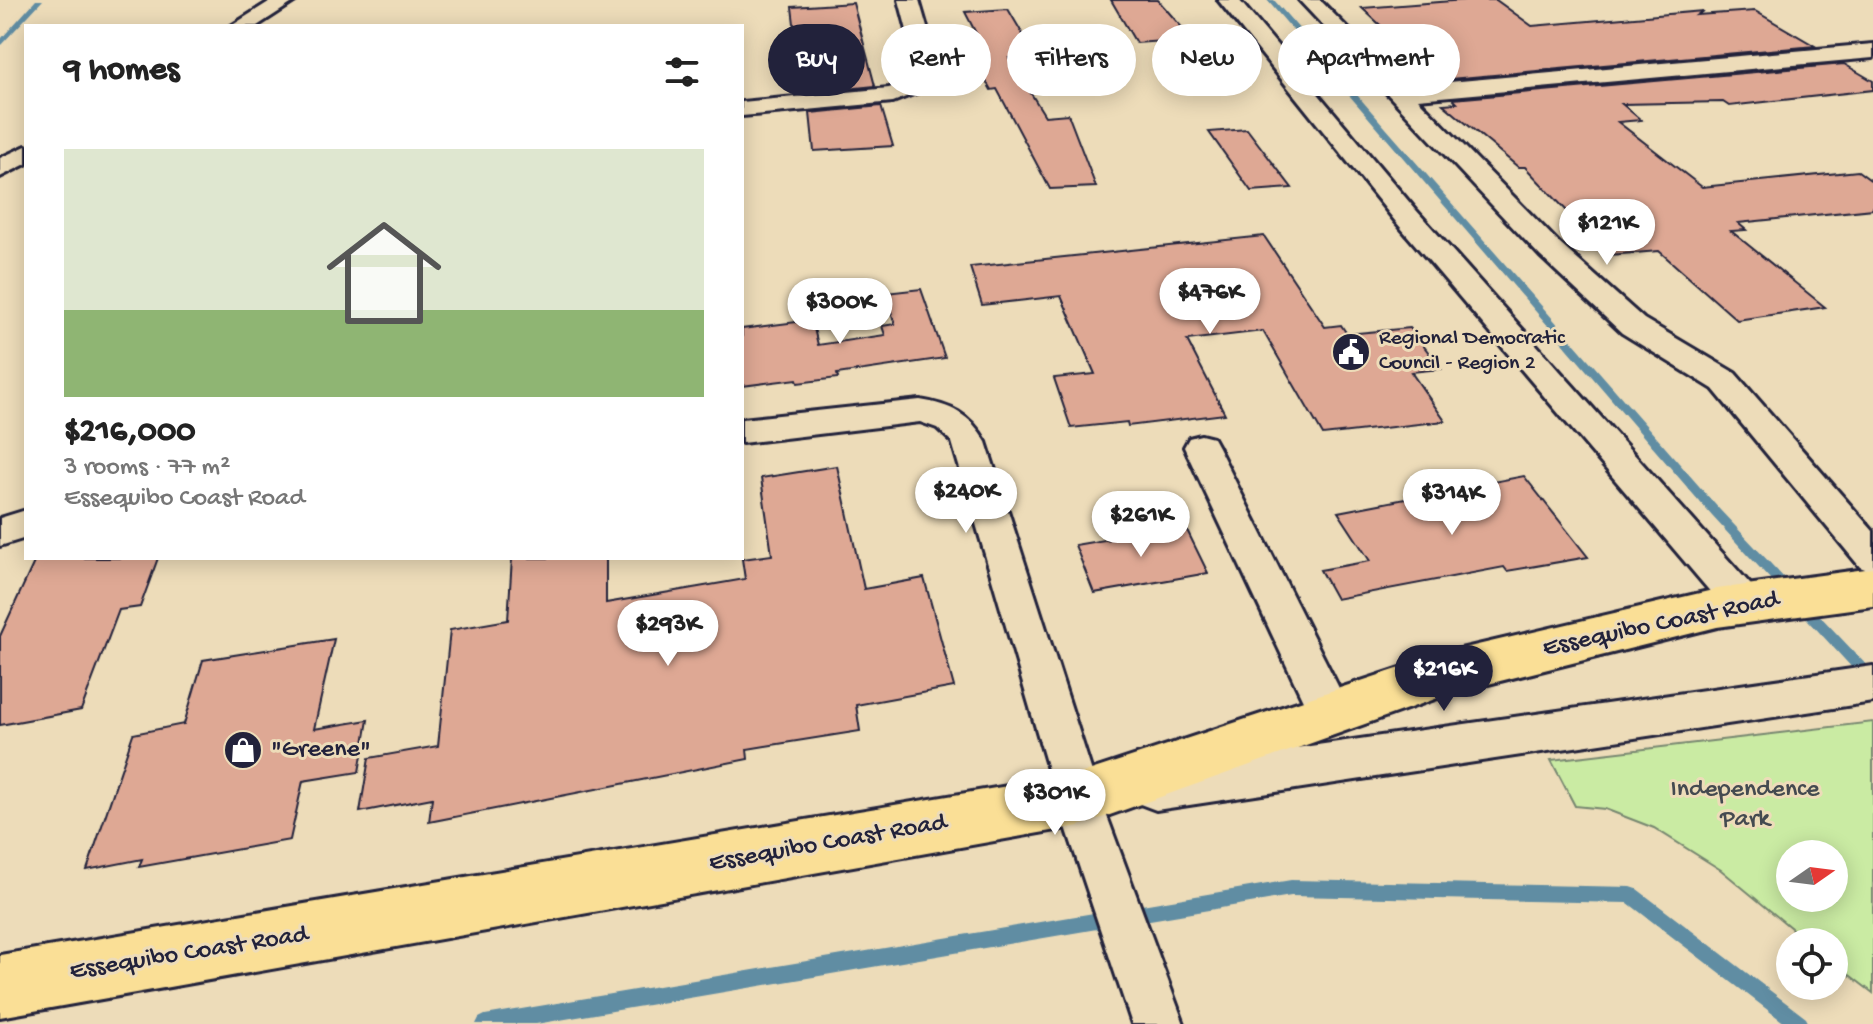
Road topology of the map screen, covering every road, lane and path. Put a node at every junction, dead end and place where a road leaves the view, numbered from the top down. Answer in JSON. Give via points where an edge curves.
{"nodes":[{"id":1,"x":284,"y":0,"type":"edge"},
{"id":2,"x":909,"y":0,"type":"edge"},
{"id":3,"x":1228,"y":0,"type":"edge"},
{"id":4,"x":1309,"y":0,"type":"edge"},
{"id":5,"x":245,"y":24,"type":"edge"},
{"id":6,"x":1332,"y":24,"type":"edge"},
{"id":7,"x":1873,"y":51,"type":"edge"},
{"id":8,"x":1460,"y":88,"type":"edge"},
{"id":9,"x":1401,"y":96,"type":"edge"},
{"id":10,"x":744,"y":109,"type":"edge"},
{"id":11,"x":24,"y":154,"type":"edge"},
{"id":12,"x":0,"y":169,"type":"edge"},
{"id":13,"x":744,"y":431,"type":"edge"},
{"id":14,"x":1201,"y":447,"type":"dead end"},
{"id":15,"x":24,"y":525,"type":"edge"},
{"id":16,"x":0,"y":532,"type":"edge"},
{"id":17,"x":1869,"y":578,"type":"edge"},
{"id":18,"x":1756,"y":602,"type":"junction"},
{"id":19,"x":1873,"y":684,"type":"edge"},
{"id":20,"x":1330,"y":713,"type":"junction"},
{"id":21,"x":1088,"y":825,"type":"junction"},
{"id":22,"x":0,"y":986,"type":"edge"},
{"id":23,"x":1158,"y":1024,"type":"edge"}],
"edges":[{"from":1,"to":5,"type":"street"},
{"from":2,"to":10,"type":"street","via":[[929,72],[926,81],[893,95]]},
{"from":3,"to":18,"type":"street","via":[[1406,216]]},
{"from":4,"to":6,"type":"street"},
{"from":7,"to":8,"type":"street"},
{"from":9,"to":17,"type":"street","via":[[1550,250],[1633,326],[1724,381]]},
{"from":11,"to":12,"type":"street"},
{"from":13,"to":21,"type":"street","via":[[920,411],[943,415],[960,426]]},
{"from":14,"to":20,"type":"street"},
{"from":15,"to":16,"type":"street"},
{"from":17,"to":18,"type":"main road","name":"Essequibo Coast Road"},
{"from":18,"to":20,"type":"main road","name":"Essequibo Coast Road","via":[[1452,672]]},
{"from":19,"to":21,"type":"street"},
{"from":20,"to":21,"type":"main road","name":"Essequibo Coast Road"},
{"from":21,"to":22,"type":"main road","name":"Essequibo Coast Road"},
{"from":21,"to":23,"type":"street"}]}
